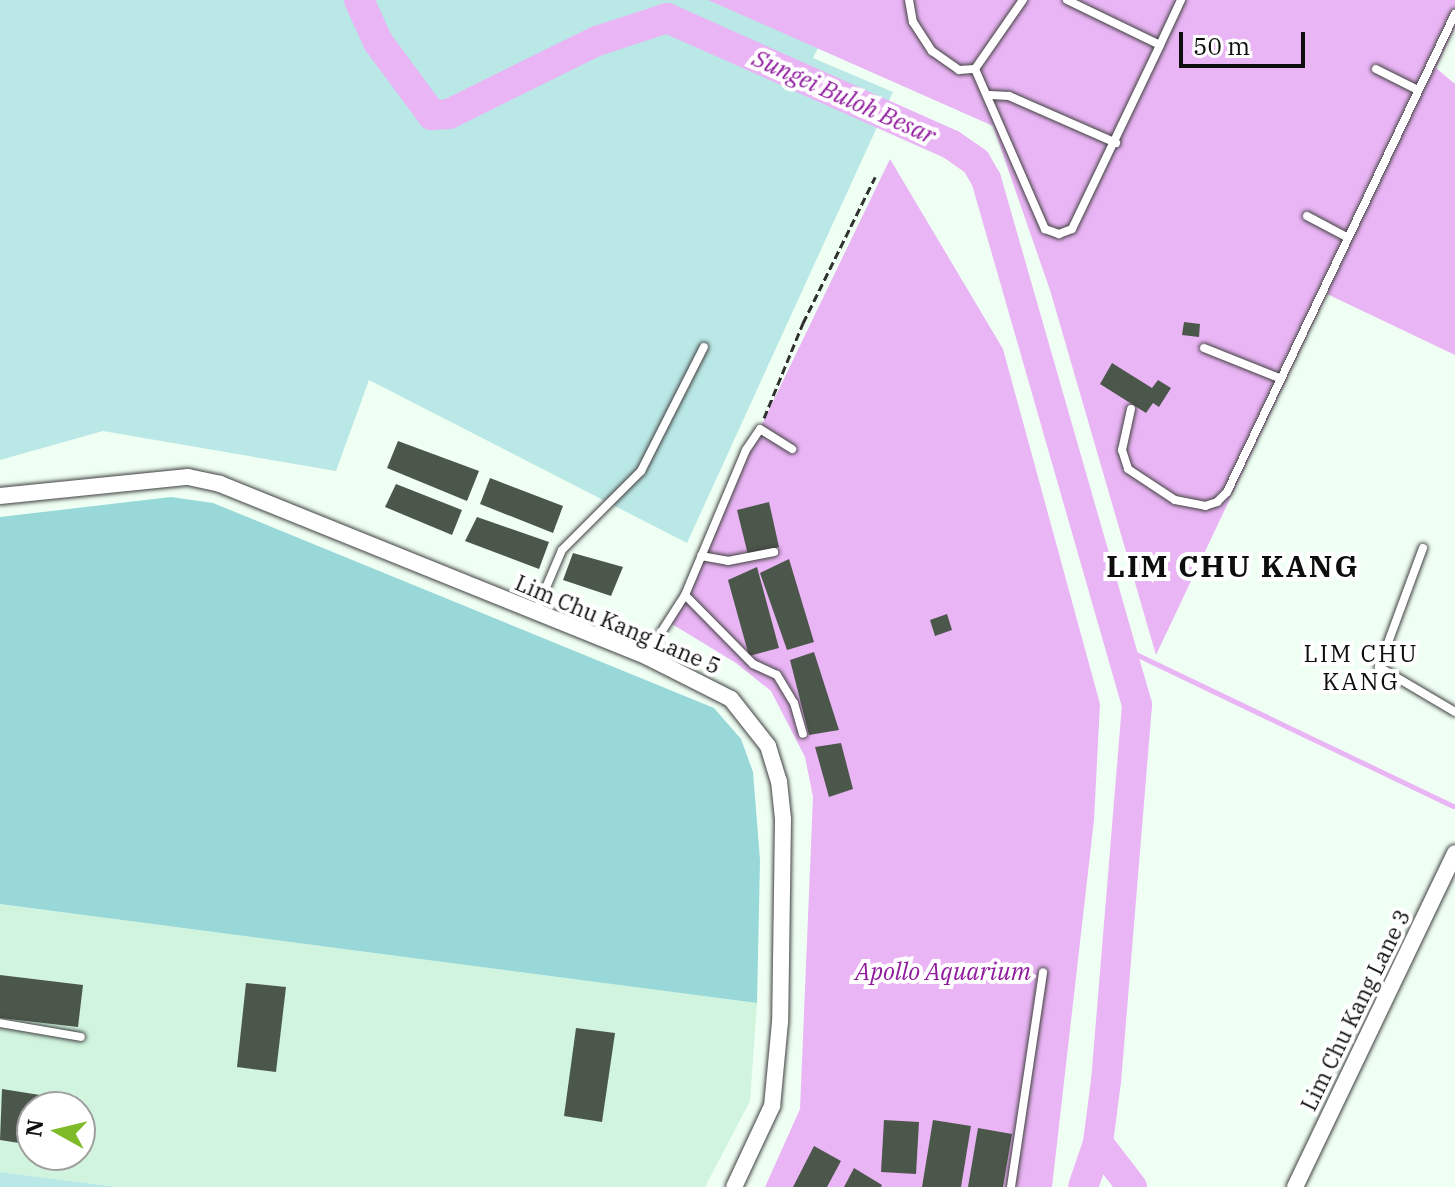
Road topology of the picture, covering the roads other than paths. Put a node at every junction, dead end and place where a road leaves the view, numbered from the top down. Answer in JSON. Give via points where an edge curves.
{"nodes":[{"id":1,"x":909,"y":0,"type":"edge"},
{"id":2,"x":1023,"y":0,"type":"edge"},
{"id":3,"x":1067,"y":0,"type":"edge"},
{"id":4,"x":1181,"y":0,"type":"edge"},
{"id":5,"x":1455,"y":14,"type":"edge"},
{"id":6,"x":1160,"y":45,"type":"junction"},
{"id":7,"x":975,"y":69,"type":"junction"},
{"id":8,"x":1376,"y":69,"type":"dead end"},
{"id":9,"x":1418,"y":90,"type":"junction"},
{"id":10,"x":990,"y":95,"type":"junction"},
{"id":11,"x":1116,"y":143,"type":"junction"},
{"id":12,"x":1307,"y":216,"type":"dead end"},
{"id":13,"x":1345,"y":236,"type":"junction"},
{"id":14,"x":704,"y":347,"type":"dead end"},
{"id":15,"x":1204,"y":348,"type":"dead end"},
{"id":16,"x":1279,"y":378,"type":"junction"},
{"id":17,"x":1131,"y":409,"type":"dead end"},
{"id":18,"x":792,"y":449,"type":"dead end"},
{"id":19,"x":0,"y":496,"type":"edge"},
{"id":20,"x":1423,"y":548,"type":"dead end"},
{"id":21,"x":774,"y":552,"type":"dead end"},
{"id":22,"x":701,"y":556,"type":"junction"},
{"id":23,"x":685,"y":595,"type":"junction"},
{"id":24,"x":536,"y":612,"type":"junction"},
{"id":25,"x":646,"y":656,"type":"junction"},
{"id":26,"x":1455,"y":712,"type":"edge"},
{"id":27,"x":803,"y":734,"type":"dead end"},
{"id":28,"x":1455,"y":853,"type":"edge"},
{"id":29,"x":1043,"y":972,"type":"dead end"},
{"id":30,"x":0,"y":1023,"type":"edge"},
{"id":31,"x":81,"y":1037,"type":"dead end"},
{"id":32,"x":734,"y":1187,"type":"edge"},
{"id":33,"x":1011,"y":1187,"type":"edge"},
{"id":34,"x":1295,"y":1187,"type":"edge"}],
"edges":[{"from":1,"to":7,"type":"lane","via":[[913,22],[932,51],[959,70]]},
{"from":2,"to":7,"type":"lane"},
{"from":3,"to":6,"type":"lane"},
{"from":4,"to":6,"type":"lane"},
{"from":5,"to":9,"type":"lane"},
{"from":6,"to":11,"type":"lane"},
{"from":7,"to":10,"type":"lane"},
{"from":8,"to":9,"type":"lane"},
{"from":9,"to":13,"type":"lane"},
{"from":10,"to":11,"type":"lane","via":[[1009,96]]},
{"from":10,"to":11,"type":"lane","via":[[1045,229],[1059,234],[1072,229]]},
{"from":12,"to":13,"type":"lane"},
{"from":13,"to":16,"type":"lane"},
{"from":14,"to":24,"type":"lane","via":[[641,471],[562,550]]},
{"from":15,"to":16,"type":"lane"},
{"from":16,"to":17,"type":"lane","via":[[1227,492],[1205,506],[1166,496],[1128,469],[1122,450]]},
{"from":18,"to":22,"type":"lane","via":[[760,429]]},
{"from":19,"to":24,"type":"street","name":"Lim Chu Kang Lane 5","via":[[188,477],[220,484]]},
{"from":20,"to":26,"type":"lane","via":[[1379,667]]},
{"from":21,"to":22,"type":"lane","via":[[728,561]]},
{"from":22,"to":23,"type":"lane"},
{"from":23,"to":25,"type":"lane"},
{"from":23,"to":27,"type":"lane","via":[[753,664],[777,675],[794,703]]},
{"from":24,"to":25,"type":"street","name":"Lim Chu Kang Lane 5"},
{"from":25,"to":32,"type":"street","name":"Lim Chu Kang Lane 5","via":[[731,699],[768,746],[779,781],[780,1022],[772,1106]]},
{"from":28,"to":34,"type":"street","name":"Lim Chu Kang Lane 3"},
{"from":29,"to":33,"type":"lane"},
{"from":30,"to":31,"type":"lane"}]}
